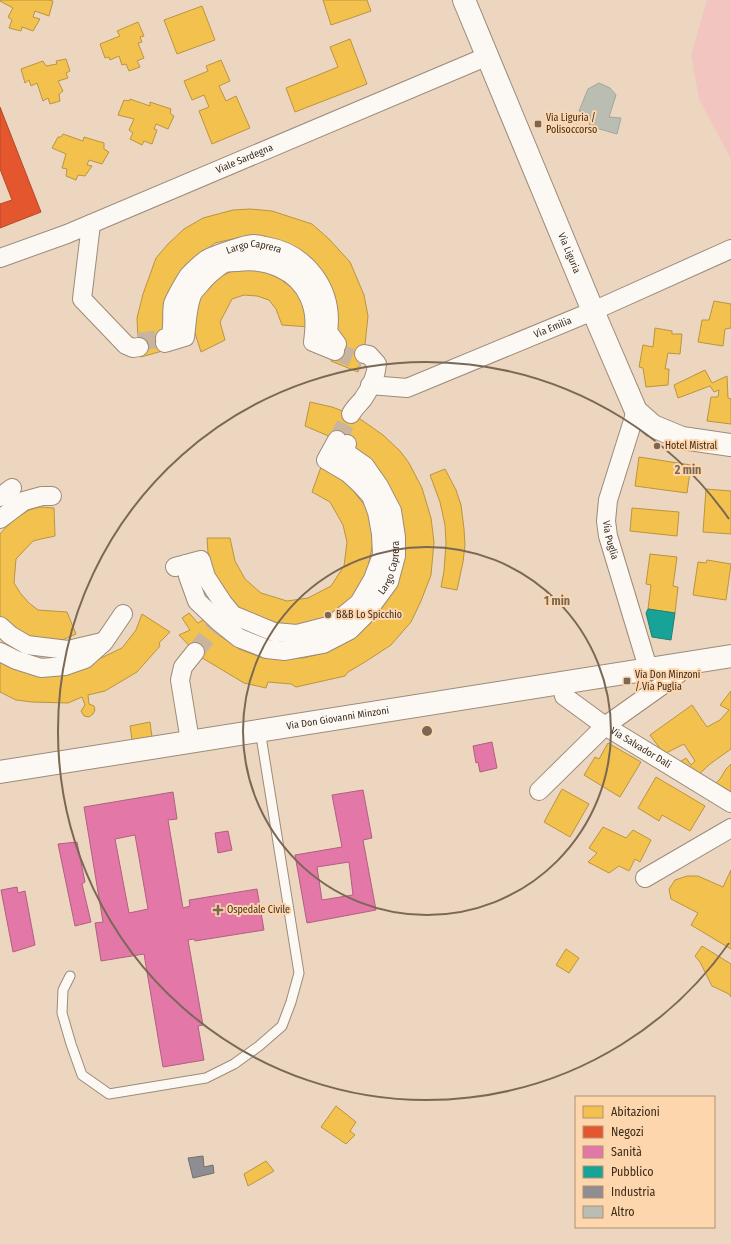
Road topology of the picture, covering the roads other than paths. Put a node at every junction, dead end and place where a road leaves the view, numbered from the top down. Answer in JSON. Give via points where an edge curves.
{"nodes":[{"id":1,"x":464,"y":0,"type":"edge"},
{"id":2,"x":488,"y":56,"type":"junction"},
{"id":3,"x":91,"y":224,"type":"junction"},
{"id":4,"x":731,"y":249,"type":"edge"},
{"id":5,"x":0,"y":258,"type":"edge"},
{"id":6,"x":593,"y":311,"type":"junction"},
{"id":7,"x":165,"y":341,"type":"dead end"},
{"id":8,"x":135,"y":344,"type":"dead end"},
{"id":9,"x":336,"y":348,"type":"dead end"},
{"id":10,"x":368,"y":360,"type":"dead end"},
{"id":11,"x":367,"y":392,"type":"junction"},
{"id":12,"x":636,"y":411,"type":"junction"},
{"id":13,"x":356,"y":417,"type":"tunnel mouth"},
{"id":14,"x":342,"y":442,"type":"dead end"},
{"id":15,"x":731,"y":445,"type":"edge"},
{"id":16,"x":52,"y":496,"type":"dead end"},
{"id":17,"x":0,"y":519,"type":"edge"},
{"id":18,"x":187,"y":564,"type":"dead end"},
{"id":19,"x":123,"y":614,"type":"dead end"},
{"id":20,"x":0,"y":626,"type":"edge"},
{"id":21,"x":104,"y":642,"type":"junction"},
{"id":22,"x":0,"y":652,"type":"edge"},
{"id":23,"x":195,"y":652,"type":"tunnel mouth"},
{"id":24,"x":731,"y":656,"type":"edge"},
{"id":25,"x":676,"y":665,"type":"junction"},
{"id":26,"x":648,"y":668,"type":"junction"},
{"id":27,"x":561,"y":684,"type":"junction"},
{"id":28,"x":605,"y":726,"type":"junction"},
{"id":29,"x":260,"y":730,"type":"junction"},
{"id":30,"x":190,"y":741,"type":"junction"},
{"id":31,"x":0,"y":772,"type":"edge"},
{"id":32,"x":540,"y":791,"type":"dead end"},
{"id":33,"x":731,"y":803,"type":"edge"},
{"id":34,"x":731,"y":828,"type":"edge"},
{"id":35,"x":645,"y":878,"type":"dead end"},
{"id":36,"x":70,"y":976,"type":"dead end"}],
"edges":[{"from":1,"to":2,"type":"main road","name":"Via Liguria"},
{"from":2,"to":3,"type":"street","name":"Viale Sardegna"},
{"from":2,"to":6,"type":"main road","name":"Via Liguria"},
{"from":3,"to":5,"type":"street","name":"Viale Sardegna"},
{"from":3,"to":8,"type":"street","via":[[82,299]]},
{"from":4,"to":6,"type":"street","name":"Via Emilia"},
{"from":6,"to":11,"type":"street","name":"Via Emilia","via":[[407,388]]},
{"from":6,"to":12,"type":"main road","name":"Via Liguria"},
{"from":7,"to":9,"type":"street","name":"Largo Caprera","via":[[172,333],[173,304],[188,276],[207,259],[253,244],[277,248],[295,257],[310,269],[325,294],[329,307],[328,332]]},
{"from":10,"to":11,"type":"street","via":[[376,374]]},
{"from":11,"to":13,"type":"street","via":[[353,409]]},
{"from":12,"to":15,"type":"main road","name":"Via Liguria","via":[[653,426],[682,438]]},
{"from":12,"to":26,"type":"street","name":"Via Puglia","via":[[608,500],[606,521],[608,536]]},
{"from":14,"to":18,"type":"street","name":"Largo Caprera","via":[[342,450],[365,466],[379,486],[392,511],[396,537],[396,556],[389,582],[364,616],[350,630],[323,644],[285,651],[267,649],[239,638],[197,601],[188,576]]},
{"from":16,"to":17,"type":"street","via":[[24,501]]},
{"from":19,"to":21,"type":"street"},
{"from":20,"to":21,"type":"street","via":[[28,645],[68,650]]},
{"from":21,"to":22,"type":"street","via":[[85,659],[65,666],[41,668]]},
{"from":23,"to":30,"type":"street","via":[[183,667],[180,680]]},
{"from":24,"to":25,"type":"main road","name":"Via Don Giovanni Minzoni"},
{"from":25,"to":26,"type":"main road","name":"Via Don Giovanni Minzoni"},
{"from":25,"to":28,"type":"street","via":[[678,674]]},
{"from":26,"to":27,"type":"main road","name":"Via Don Giovanni Minzoni"},
{"from":27,"to":28,"type":"street","name":"Via Salvador Dalí","via":[[564,696]]},
{"from":27,"to":29,"type":"main road","name":"Via Don Giovanni Minzoni"},
{"from":28,"to":32,"type":"street"},
{"from":28,"to":33,"type":"street","name":"Via Salvador Dalí"},
{"from":29,"to":30,"type":"main road","name":"Via Don Giovanni Minzoni"},
{"from":29,"to":36,"type":"lane","via":[[298,973],[282,1026],[234,1064],[206,1078],[109,1094],[82,1075],[71,1044],[62,1013],[63,990]]},
{"from":30,"to":31,"type":"main road","name":"Via Don Giovanni Minzoni"},
{"from":34,"to":35,"type":"street"}]}
